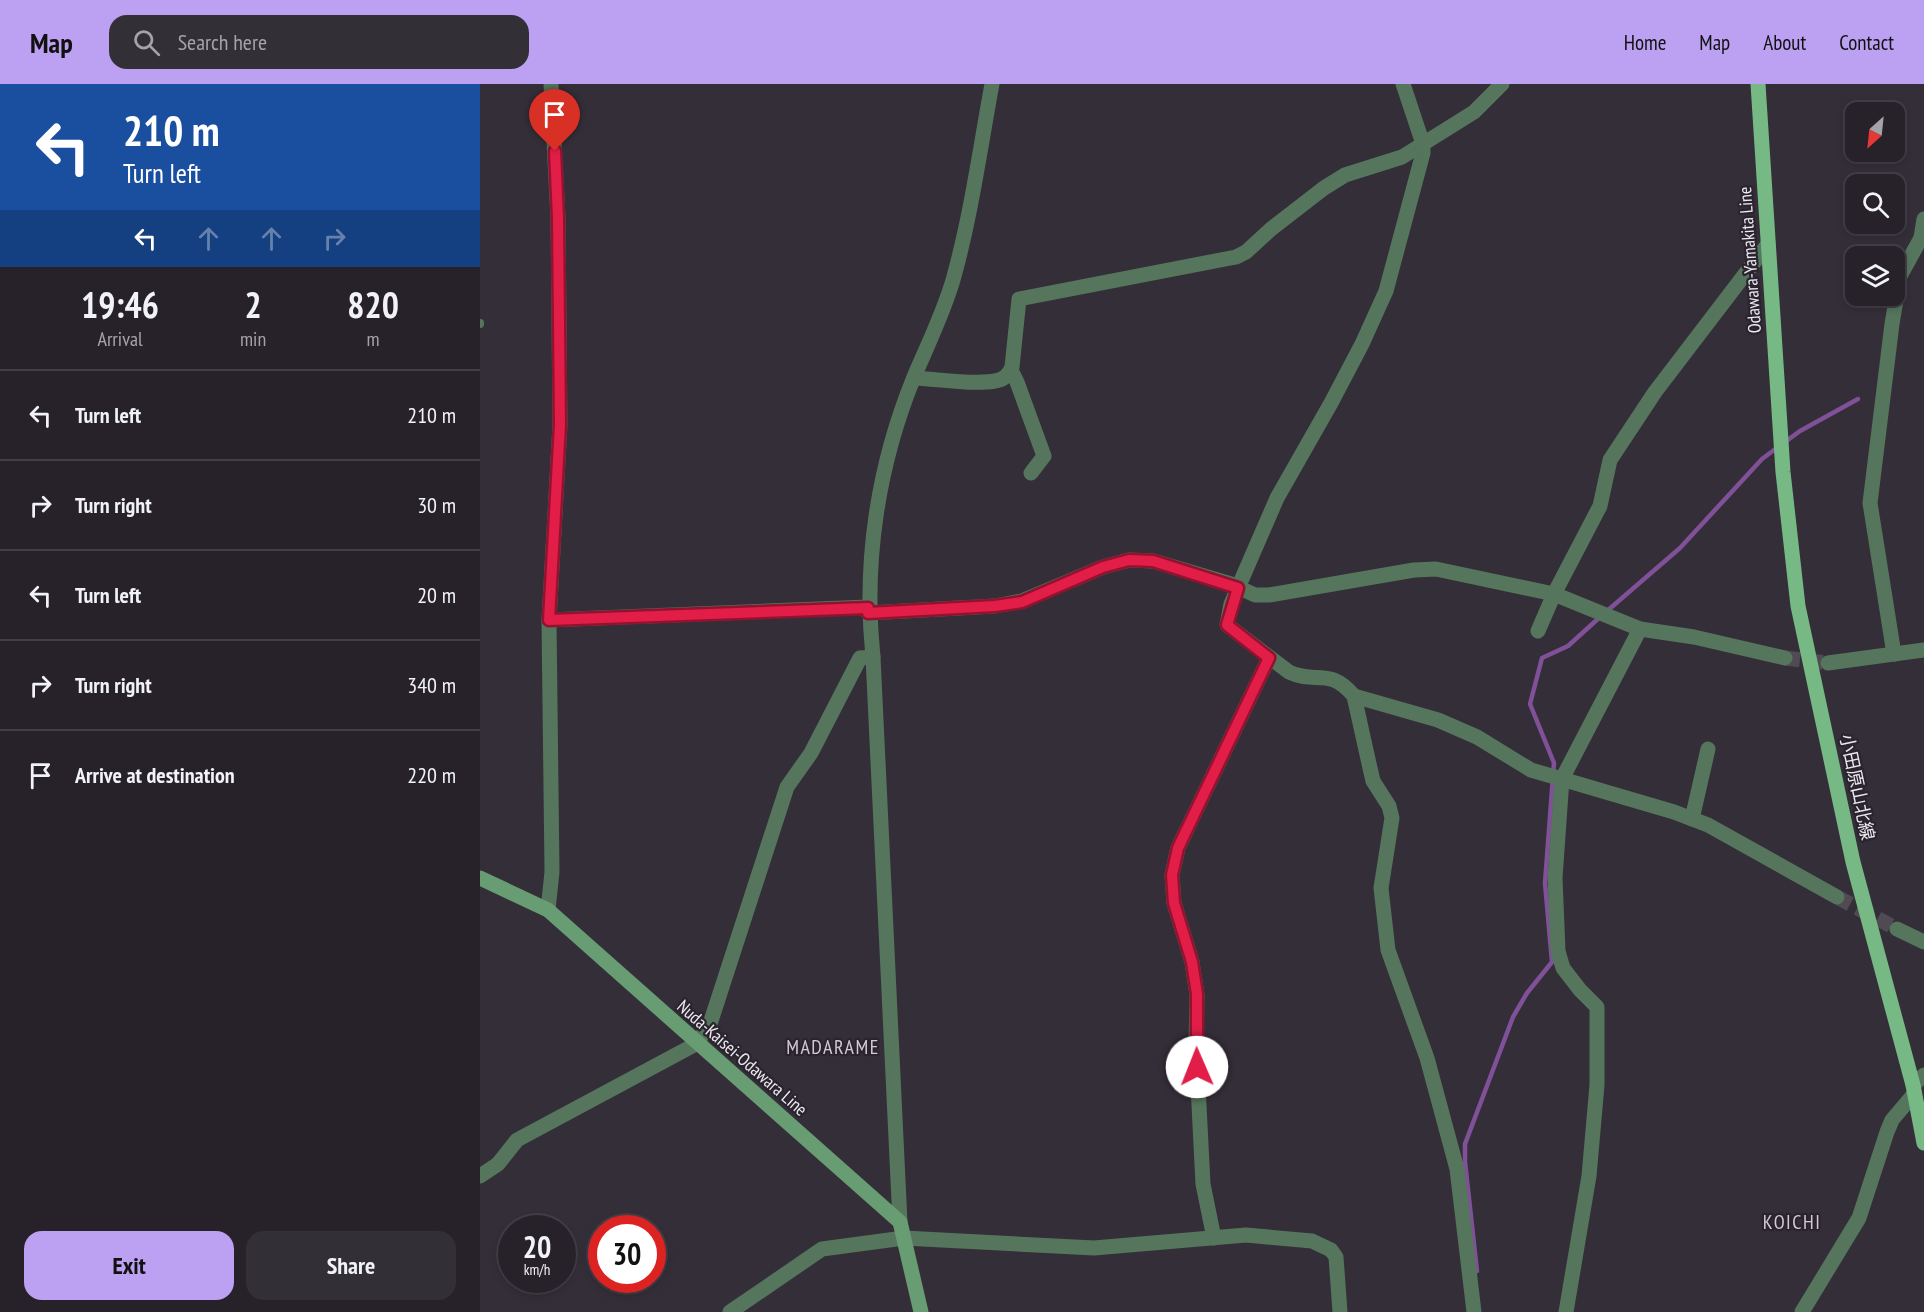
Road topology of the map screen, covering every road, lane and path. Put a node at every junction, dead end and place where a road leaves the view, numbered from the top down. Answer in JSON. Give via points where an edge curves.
{"nodes":[{"id":1,"x":551,"y":84,"type":"edge"},
{"id":2,"x":992,"y":84,"type":"edge"},
{"id":3,"x":1403,"y":84,"type":"edge"},
{"id":4,"x":1502,"y":84,"type":"edge"},
{"id":5,"x":1758,"y":84,"type":"edge"},
{"id":6,"x":1423,"y":144,"type":"junction"},
{"id":7,"x":1924,"y":219,"type":"edge"},
{"id":8,"x":1768,"y":244,"type":"junction"},
{"id":9,"x":1011,"y":370,"type":"junction"},
{"id":10,"x":914,"y":378,"type":"junction"},
{"id":11,"x":1781,"y":434,"type":"joint"},
{"id":12,"x":1031,"y":473,"type":"dead end"},
{"id":13,"x":1238,"y":588,"type":"junction"},
{"id":14,"x":1554,"y":594,"type":"junction"},
{"id":15,"x":868,"y":610,"type":"junction"},
{"id":16,"x":549,"y":620,"type":"junction"},
{"id":17,"x":1640,"y":629,"type":"junction"},
{"id":18,"x":1538,"y":632,"type":"dead end"},
{"id":19,"x":1924,"y":650,"type":"edge"},
{"id":20,"x":1894,"y":654,"type":"junction"},
{"id":21,"x":873,"y":657,"type":"junction"},
{"id":22,"x":1269,"y":658,"type":"junction"},
{"id":23,"x":1785,"y":658,"type":"tunnel mouth"},
{"id":24,"x":1828,"y":663,"type":"tunnel mouth"},
{"id":25,"x":1354,"y":696,"type":"junction"},
{"id":26,"x":1708,"y":749,"type":"dead end"},
{"id":27,"x":1562,"y":779,"type":"junction"},
{"id":28,"x":1692,"y":819,"type":"junction"},
{"id":29,"x":480,"y":878,"type":"edge"},
{"id":30,"x":1837,"y":897,"type":"tunnel mouth"},
{"id":31,"x":548,"y":910,"type":"junction"},
{"id":32,"x":1897,"y":929,"type":"tunnel mouth"},
{"id":33,"x":1924,"y":942,"type":"edge"},
{"id":34,"x":696,"y":1044,"type":"junction"},
{"id":35,"x":1924,"y":1064,"type":"edge"},
{"id":36,"x":1917,"y":1085,"type":"edge"},
{"id":37,"x":1924,"y":1143,"type":"edge"},
{"id":38,"x":480,"y":1176,"type":"edge"},
{"id":39,"x":900,"y":1222,"type":"junction"},
{"id":40,"x":904,"y":1238,"type":"junction"},
{"id":41,"x":1214,"y":1238,"type":"junction"},
{"id":42,"x":730,"y":1312,"type":"edge"},
{"id":43,"x":921,"y":1312,"type":"edge"},
{"id":44,"x":1340,"y":1312,"type":"edge"},
{"id":45,"x":1474,"y":1312,"type":"edge"},
{"id":46,"x":1566,"y":1312,"type":"edge"},
{"id":47,"x":1802,"y":1312,"type":"edge"}],
"edges":[{"from":1,"to":16,"type":"street","via":[[558,218],[560,425]]},
{"from":2,"to":10,"type":"street","via":[[953,280]]},
{"from":3,"to":6,"type":"street"},
{"from":4,"to":6,"type":"street","via":[[1474,112]]},
{"from":5,"to":8,"type":"main road","name":"Odawara-Yamakita Line"},
{"from":6,"to":9,"type":"street","via":[[1402,157],[1345,175],[1236,257],[1019,299]]},
{"from":6,"to":13,"type":"street","via":[[1386,291],[1362,344],[1277,498]]},
{"from":7,"to":20,"type":"street","via":[[1921,238],[1900,276],[1870,504]]},
{"from":8,"to":11,"type":"main road","name":"Odawara-Yamakita Line"},
{"from":8,"to":14,"type":"street","via":[[1654,392],[1610,460],[1600,506]]},
{"from":9,"to":10,"type":"street","via":[[996,381]]},
{"from":9,"to":12,"type":"street","via":[[1044,456]]},
{"from":10,"to":15,"type":"street","via":[[884,465]]},
{"from":11,"to":36,"type":"main road","name":"小田原山北線","via":[[1800,617],[1853,862]]},
{"from":13,"to":14,"type":"street","via":[[1255,595],[1269,595],[1436,569]]},
{"from":13,"to":15,"type":"street","via":[[1153,561],[1129,560],[1022,602]]},
{"from":13,"to":22,"type":"street","via":[[1227,625]]},
{"from":14,"to":17,"type":"street"},
{"from":14,"to":18,"type":"street"},
{"from":15,"to":16,"type":"street"},
{"from":15,"to":21,"type":"street"},
{"from":16,"to":31,"type":"street","via":[[552,872]]},
{"from":17,"to":23,"type":"street"},
{"from":17,"to":27,"type":"street"},
{"from":19,"to":20,"type":"street"},
{"from":20,"to":24,"type":"street"},
{"from":21,"to":34,"type":"street","via":[[860,658],[811,753],[787,787],[710,1024]]},
{"from":21,"to":39,"type":"street"},
{"from":22,"to":25,"type":"street","via":[[1299,677],[1333,678]]},
{"from":22,"to":41,"type":"street","via":[[1178,848],[1172,875],[1174,903],[1197,994],[1203,1185]]},
{"from":25,"to":27,"type":"street","via":[[1438,720],[1477,737],[1531,770]]},
{"from":25,"to":45,"type":"street","via":[[1371,775],[1392,818],[1381,888],[1388,950],[1427,1058],[1457,1169]]},
{"from":26,"to":28,"type":"street"},
{"from":27,"to":28,"type":"street"},
{"from":27,"to":46,"type":"street","via":[[1555,878],[1558,951],[1563,968],[1597,1007],[1597,1085],[1590,1164]]},
{"from":28,"to":30,"type":"street"},
{"from":29,"to":31,"type":"main road","name":"Nuda-Kaisei-Odawara Line"},
{"from":31,"to":34,"type":"main road","name":"Nuda-Kaisei-Odawara Line"},
{"from":32,"to":33,"type":"street"},
{"from":34,"to":38,"type":"street","via":[[517,1140],[498,1164]]},
{"from":34,"to":39,"type":"main road","name":"Nuda-Kaisei-Odawara Line"},
{"from":35,"to":36,"type":"street"},
{"from":36,"to":37,"type":"main road","name":"小田原山北線"},
{"from":36,"to":47,"type":"street","via":[[1892,1120],[1859,1218]]},
{"from":39,"to":40,"type":"main road"},
{"from":40,"to":41,"type":"street","via":[[1067,1248]]},
{"from":40,"to":42,"type":"street","via":[[822,1249]]},
{"from":40,"to":43,"type":"main road"},
{"from":41,"to":44,"type":"street","via":[[1295,1238],[1331,1250],[1336,1257]]}]}
